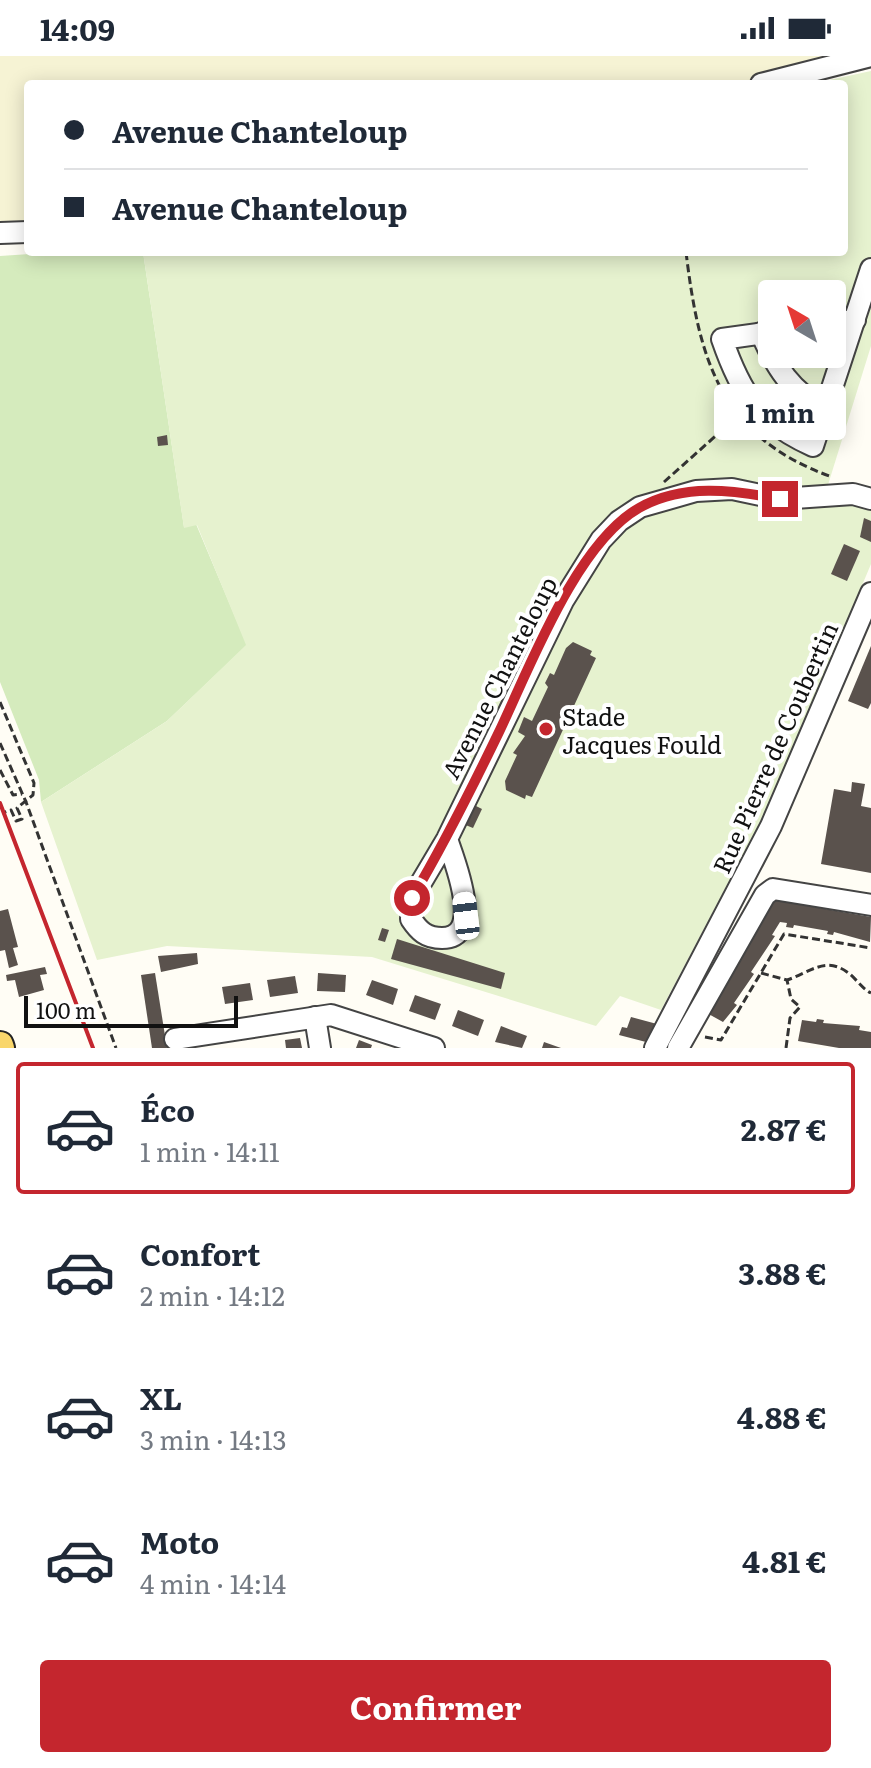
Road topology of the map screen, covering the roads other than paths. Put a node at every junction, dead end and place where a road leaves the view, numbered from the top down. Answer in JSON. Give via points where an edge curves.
{"nodes":[{"id":1,"x":871,"y":56,"type":"edge"},
{"id":2,"x":775,"y":80,"type":"edge"},
{"id":3,"x":24,"y":232,"type":"edge"},
{"id":4,"x":0,"y":233,"type":"edge"},
{"id":5,"x":871,"y":269,"type":"edge"},
{"id":6,"x":855,"y":320,"type":"junction"},
{"id":7,"x":846,"y":321,"type":"edge"},
{"id":8,"x":758,"y":333,"type":"edge"},
{"id":9,"x":777,"y":368,"type":"edge"},
{"id":10,"x":825,"y":410,"type":"junction"},
{"id":11,"x":871,"y":499,"type":"edge"},
{"id":12,"x":871,"y":593,"type":"edge"},
{"id":13,"x":447,"y":839,"type":"dead end"},
{"id":14,"x":871,"y":905,"type":"edge"},
{"id":15,"x":315,"y":1017,"type":"junction"},
{"id":16,"x":175,"y":1039,"type":"dead end"},
{"id":17,"x":320,"y":1048,"type":"edge"},
{"id":18,"x":434,"y":1048,"type":"edge"},
{"id":19,"x":655,"y":1048,"type":"edge"},
{"id":20,"x":678,"y":1048,"type":"edge"}],
"edges":[{"from":1,"to":2,"type":"street"},
{"from":3,"to":4,"type":"street"},
{"from":5,"to":6,"type":"street"},
{"from":6,"to":7,"type":"street"},
{"from":6,"to":10,"type":"street"},
{"from":8,"to":10,"type":"street","via":[[722,339],[746,397],[790,436],[813,446]]},
{"from":9,"to":10,"type":"street","via":[[791,387]]},
{"from":11,"to":13,"type":"street","name":"Avenue Chanteloup","via":[[853,494],[780,499],[732,489],[666,497],[640,507],[601,540],[563,601]]},
{"from":12,"to":19,"type":"street","name":"Rue Pierre de Coubertin","via":[[771,826]]},
{"from":14,"to":20,"type":"street","via":[[773,889]]},
{"from":15,"to":16,"type":"street"},
{"from":15,"to":17,"type":"street"},
{"from":15,"to":18,"type":"street","via":[[331,1015]]}]}
